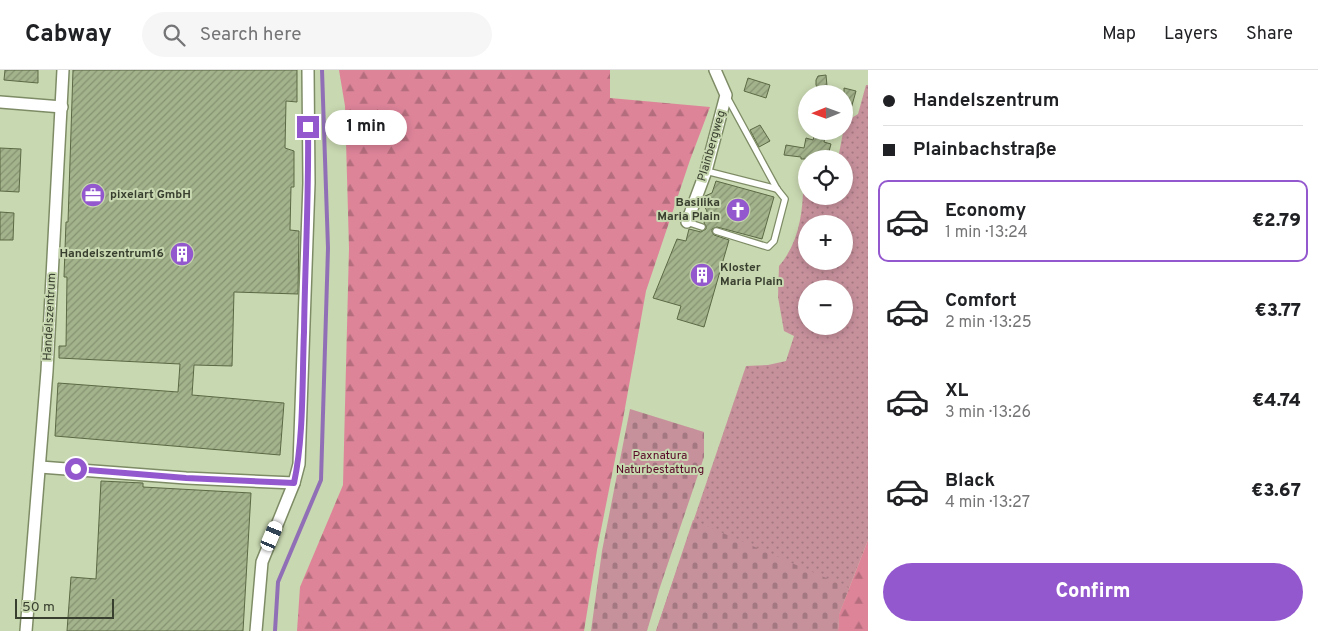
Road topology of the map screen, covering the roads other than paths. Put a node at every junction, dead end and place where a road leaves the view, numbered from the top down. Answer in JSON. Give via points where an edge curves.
{"nodes":[{"id":1,"x":63,"y":70,"type":"edge"},
{"id":2,"x":308,"y":70,"type":"edge"},
{"id":3,"x":715,"y":70,"type":"edge"},
{"id":4,"x":726,"y":96,"type":"junction"},
{"id":5,"x":0,"y":102,"type":"edge"},
{"id":6,"x":62,"y":107,"type":"junction"},
{"id":7,"x":706,"y":171,"type":"junction"},
{"id":8,"x":777,"y":189,"type":"junction"},
{"id":9,"x":686,"y":222,"type":"joint"},
{"id":10,"x":702,"y":227,"type":"dead end"},
{"id":11,"x":716,"y":231,"type":"dead end"},
{"id":12,"x":40,"y":467,"type":"junction"},
{"id":13,"x":294,"y":483,"type":"junction"},
{"id":14,"x":26,"y":631,"type":"edge"},
{"id":15,"x":256,"y":631,"type":"edge"}],
"edges":[{"from":1,"to":6,"type":"street","name":"Handelszentrum"},
{"from":2,"to":13,"type":"street","via":[[309,183],[300,445]]},
{"from":3,"to":4,"type":"street","name":"Plainbergweg"},
{"from":4,"to":7,"type":"street","name":"Plainbergweg"},
{"from":4,"to":8,"type":"lane"},
{"from":5,"to":6,"type":"street"},
{"from":6,"to":12,"type":"street","name":"Handelszentrum"},
{"from":7,"to":8,"type":"lane"},
{"from":7,"to":9,"type":"street","name":"Plainbergweg"},
{"from":8,"to":11,"type":"lane","via":[[785,199],[774,242],[768,247]]},
{"from":9,"to":10,"type":"lane"},
{"from":12,"to":13,"type":"street"},
{"from":12,"to":14,"type":"street","name":"Handelszentrum"},
{"from":13,"to":15,"type":"street","via":[[262,562]]}]}
